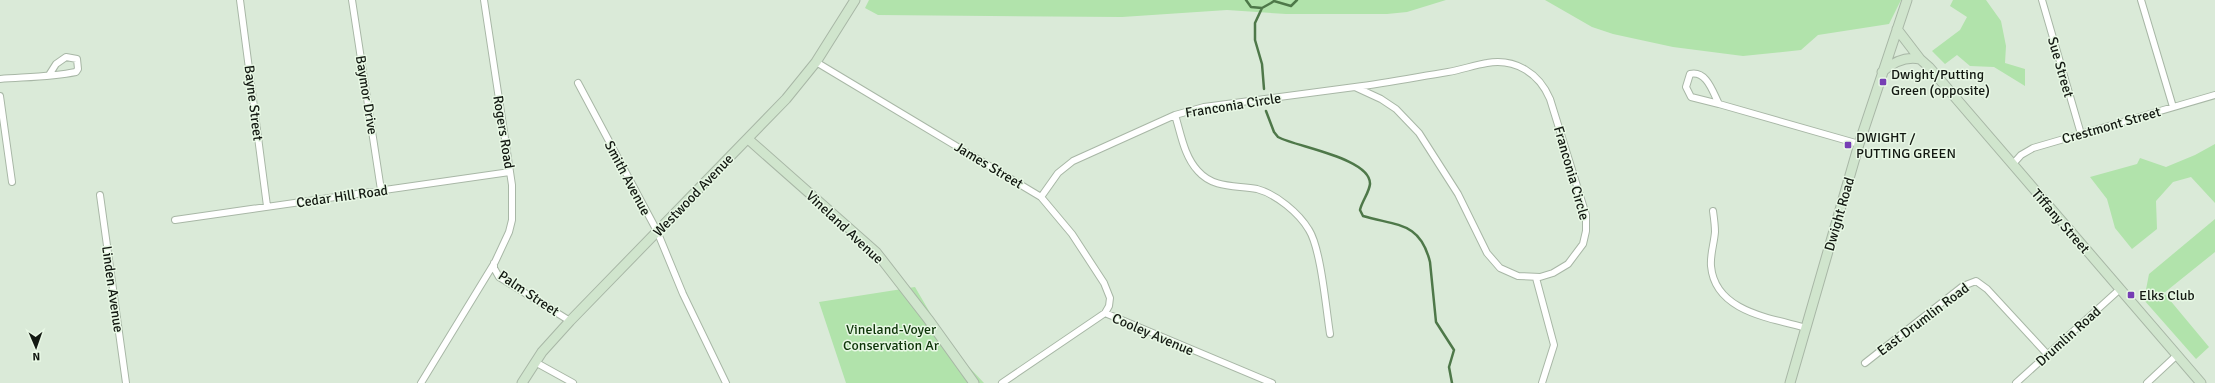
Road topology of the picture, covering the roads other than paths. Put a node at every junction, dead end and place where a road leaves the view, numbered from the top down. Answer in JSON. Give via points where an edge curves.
{"nodes":[{"id":1,"x":240,"y":0,"type":"edge"},
{"id":2,"x":352,"y":0,"type":"edge"},
{"id":3,"x":484,"y":0,"type":"edge"},
{"id":4,"x":855,"y":0,"type":"edge"},
{"id":5,"x":1908,"y":0,"type":"edge"},
{"id":6,"x":2042,"y":0,"type":"edge"},
{"id":7,"x":2141,"y":0,"type":"edge"},
{"id":8,"x":1897,"y":29,"type":"junction"},
{"id":9,"x":1920,"y":59,"type":"junction"},
{"id":10,"x":816,"y":62,"type":"junction"},
{"id":11,"x":1882,"y":72,"type":"junction"},
{"id":12,"x":49,"y":75,"type":"junction"},
{"id":13,"x":0,"y":79,"type":"edge"},
{"id":14,"x":578,"y":83,"type":"dead end"},
{"id":15,"x":1355,"y":87,"type":"junction"},
{"id":16,"x":2215,"y":95,"type":"edge"},
{"id":17,"x":0,"y":96,"type":"edge"},
{"id":18,"x":1719,"y":104,"type":"junction"},
{"id":19,"x":2173,"y":107,"type":"junction"},
{"id":20,"x":1175,"y":115,"type":"junction"},
{"id":21,"x":2081,"y":134,"type":"junction"},
{"id":22,"x":748,"y":139,"type":"junction"},
{"id":23,"x":1859,"y":144,"type":"junction"},
{"id":24,"x":2012,"y":165,"type":"junction"},
{"id":25,"x":510,"y":172,"type":"junction"},
{"id":26,"x":12,"y":182,"type":"dead end"},
{"id":27,"x":381,"y":190,"type":"junction"},
{"id":28,"x":100,"y":195,"type":"dead end"},
{"id":29,"x":1041,"y":196,"type":"junction"},
{"id":30,"x":267,"y":206,"type":"junction"},
{"id":31,"x":1713,"y":211,"type":"dead end"},
{"id":32,"x":175,"y":220,"type":"dead end"},
{"id":33,"x":657,"y":231,"type":"junction"},
{"id":34,"x":495,"y":262,"type":"junction"},
{"id":35,"x":1536,"y":278,"type":"junction"},
{"id":36,"x":2120,"y":289,"type":"junction"},
{"id":37,"x":1105,"y":313,"type":"junction"},
{"id":38,"x":570,"y":321,"type":"junction"},
{"id":39,"x":1806,"y":328,"type":"junction"},
{"id":40,"x":1330,"y":334,"type":"dead end"},
{"id":41,"x":2047,"y":354,"type":"junction"},
{"id":42,"x":2177,"y":354,"type":"junction"},
{"id":43,"x":535,"y":362,"type":"junction"},
{"id":44,"x":1865,"y":363,"type":"dead end"},
{"id":45,"x":126,"y":383,"type":"edge"},
{"id":46,"x":421,"y":383,"type":"edge"},
{"id":47,"x":522,"y":383,"type":"edge"},
{"id":48,"x":573,"y":383,"type":"edge"},
{"id":49,"x":726,"y":383,"type":"edge"},
{"id":50,"x":974,"y":383,"type":"edge"},
{"id":51,"x":1002,"y":383,"type":"edge"},
{"id":52,"x":1272,"y":383,"type":"edge"},
{"id":53,"x":1542,"y":383,"type":"edge"},
{"id":54,"x":1790,"y":383,"type":"edge"},
{"id":55,"x":2016,"y":383,"type":"edge"},
{"id":56,"x":2147,"y":383,"type":"edge"},
{"id":57,"x":2201,"y":383,"type":"edge"}],
"edges":[{"from":1,"to":30,"type":"street","name":"Bayne Street"},
{"from":2,"to":27,"type":"street","name":"Baymor Drive"},
{"from":3,"to":25,"type":"street","name":"Rogers Road"},
{"from":4,"to":10,"type":"main road","name":"Westwood Avenue"},
{"from":5,"to":8,"type":"main road","name":"Dwight Road"},
{"from":6,"to":21,"type":"street","name":"Sue Street"},
{"from":7,"to":19,"type":"street"},
{"from":8,"to":9,"type":"main road","name":"Tiffany Street"},
{"from":8,"to":11,"type":"main road","name":"Dwight Road"},
{"from":9,"to":11,"type":"main road","via":[[1903,59]]},
{"from":9,"to":24,"type":"main road","name":"Tiffany Street"},
{"from":10,"to":22,"type":"main road","name":"Westwood Avenue","via":[[786,99]]},
{"from":10,"to":29,"type":"street","name":"James Street"},
{"from":11,"to":23,"type":"main road","name":"Dwight Road"},
{"from":12,"to":12,"type":"street","via":[[56,64],[66,57],[77,59],[76,72]]},
{"from":12,"to":13,"type":"street"},
{"from":14,"to":33,"type":"street","name":"Smith Avenue"},
{"from":15,"to":20,"type":"street","name":"Franconia Circle","via":[[1204,107]]},
{"from":15,"to":35,"type":"street","name":"Franconia Circle","via":[[1396,109],[1419,133],[1458,194],[1492,259],[1509,274]]},
{"from":15,"to":35,"type":"street","name":"Franconia Circle","via":[[1494,62],[1521,67],[1539,80],[1547,92],[1554,112],[1586,215],[1586,226],[1583,244],[1572,260],[1553,273]]},
{"from":16,"to":19,"type":"street","name":"Crestmont Street"},
{"from":17,"to":26,"type":"street"},
{"from":18,"to":18,"type":"street","via":[[1703,76],[1697,73],[1690,74],[1686,87],[1691,97]]},
{"from":18,"to":23,"type":"street"},
{"from":19,"to":21,"type":"street","name":"Crestmont Street"},
{"from":20,"to":29,"type":"street","name":"Franconia Circle","via":[[1073,161],[1058,173]]},
{"from":20,"to":40,"type":"street","via":[[1188,156],[1202,175],[1222,186],[1263,191],[1286,205],[1303,220],[1312,235]]},
{"from":21,"to":24,"type":"street","name":"Crestmont Street","via":[[2033,148],[2021,155]]},
{"from":22,"to":33,"type":"main road","name":"Westwood Avenue"},
{"from":22,"to":50,"type":"main road","name":"Vineland Avenue","via":[[876,252]]},
{"from":23,"to":39,"type":"main road","name":"Dwight Road"},
{"from":24,"to":36,"type":"main road","name":"Tiffany Street"},
{"from":25,"to":27,"type":"street","name":"Cedar Hill Road"},
{"from":25,"to":34,"type":"street","name":"Rogers Road","via":[[512,220]]},
{"from":27,"to":30,"type":"street","name":"Cedar Hill Road"},
{"from":28,"to":45,"type":"street","name":"Linden Avenue"},
{"from":29,"to":37,"type":"street","name":"James Street","via":[[1072,234],[1104,283],[1110,298]]},
{"from":30,"to":32,"type":"street","name":"Cedar Hill Road"},
{"from":31,"to":39,"type":"street","via":[[1715,231],[1711,266],[1714,282],[1722,294],[1741,308]]},
{"from":33,"to":38,"type":"main road","name":"Westwood Avenue"},
{"from":33,"to":49,"type":"street","name":"Smith Avenue","via":[[683,294]]},
{"from":34,"to":38,"type":"street","name":"Palm Street","via":[[494,268],[500,277]]},
{"from":34,"to":46,"type":"street","name":"Rogers Road"},
{"from":35,"to":53,"type":"street","via":[[1554,345]]},
{"from":36,"to":41,"type":"street","name":"Drumlin Road"},
{"from":36,"to":42,"type":"main road","name":"Tiffany Street"},
{"from":37,"to":51,"type":"street","name":"Cooley Avenue"},
{"from":37,"to":52,"type":"street","name":"Cooley Avenue"},
{"from":38,"to":43,"type":"main road","name":"Westwood Avenue"},
{"from":39,"to":54,"type":"main road","name":"Dwight Road"},
{"from":41,"to":44,"type":"street","name":"East Drumlin Road","via":[[1987,289],[1976,281],[1963,286]]},
{"from":41,"to":55,"type":"street","name":"Drumlin Road"},
{"from":42,"to":56,"type":"street"},
{"from":42,"to":57,"type":"main road","name":"Tiffany Street"},
{"from":43,"to":47,"type":"main road","name":"Westwood Avenue"},
{"from":43,"to":48,"type":"street"}]}
